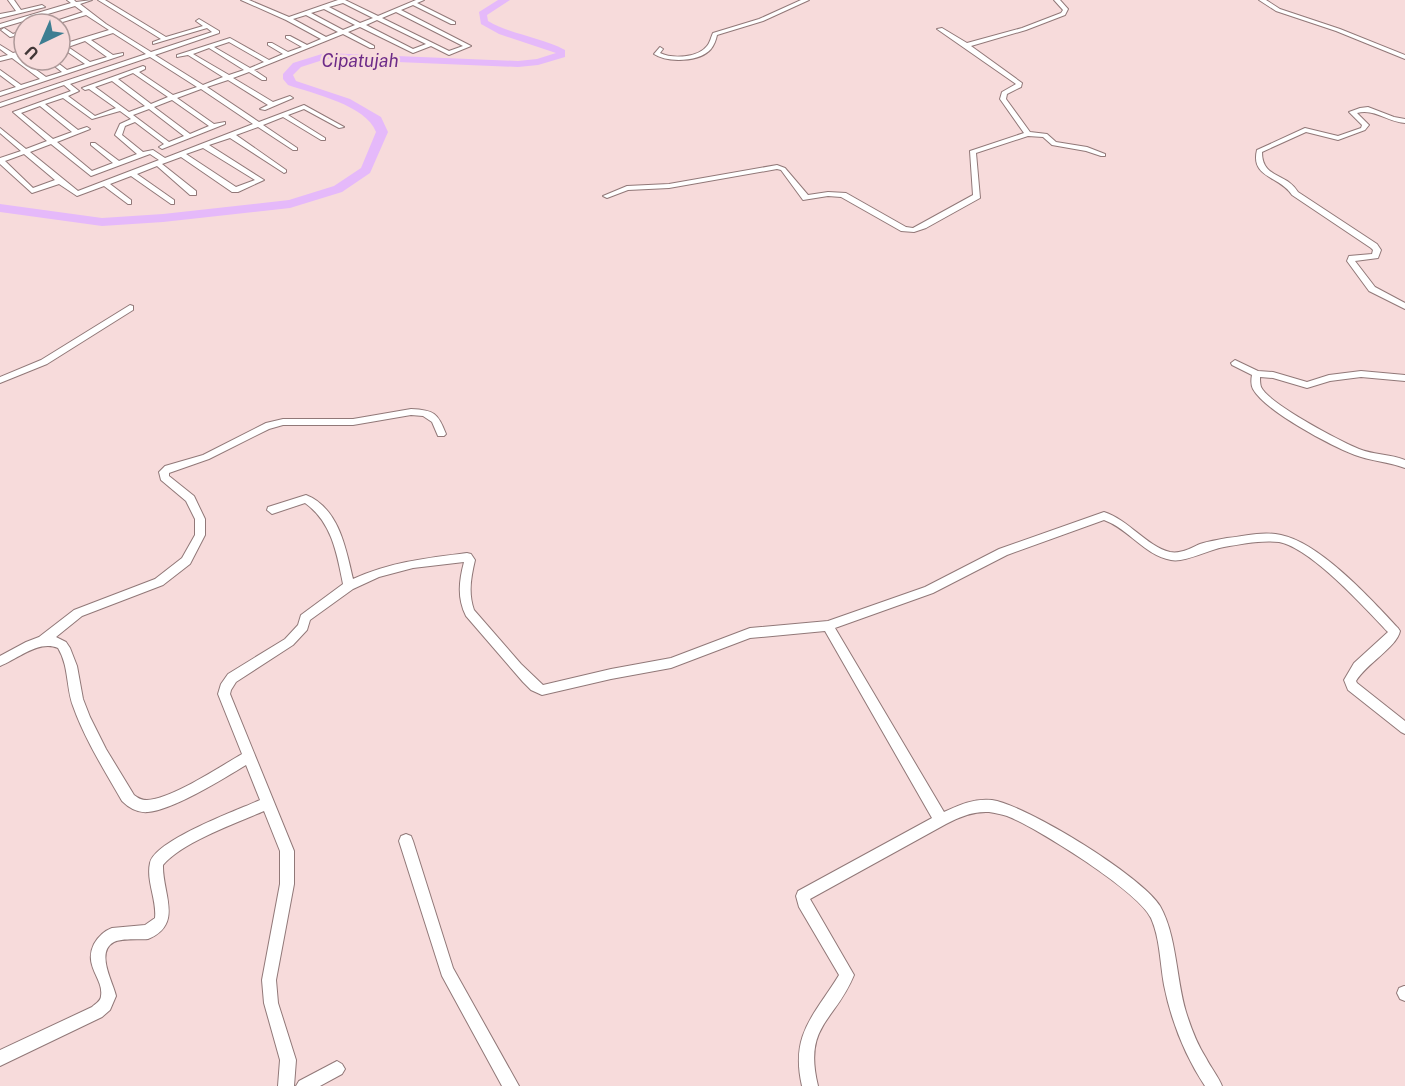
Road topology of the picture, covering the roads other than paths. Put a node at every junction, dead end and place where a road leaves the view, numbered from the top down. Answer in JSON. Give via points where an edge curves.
{"nodes":[{"id":1,"x":11,"y":0,"type":"edge"},
{"id":2,"x":37,"y":0,"type":"edge"},
{"id":3,"x":89,"y":0,"type":"edge"},
{"id":4,"x":101,"y":0,"type":"edge"},
{"id":5,"x":244,"y":0,"type":"edge"},
{"id":6,"x":342,"y":0,"type":"edge"},
{"id":7,"x":421,"y":0,"type":"edge"},
{"id":8,"x":806,"y":0,"type":"edge"},
{"id":9,"x":1057,"y":0,"type":"edge"},
{"id":10,"x":1262,"y":0,"type":"edge"},
{"id":11,"x":73,"y":1,"type":"edge"},
{"id":12,"x":414,"y":4,"type":"junction"},
{"id":13,"x":324,"y":7,"type":"junction"},
{"id":14,"x":45,"y":10,"type":"joint"},
{"id":15,"x":398,"y":11,"type":"junction"},
{"id":16,"x":20,"y":12,"type":"joint"},
{"id":17,"x":86,"y":13,"type":"junction"},
{"id":18,"x":307,"y":13,"type":"junction"},
{"id":19,"x":72,"y":17,"type":"edge"},
{"id":20,"x":129,"y":17,"type":"junction"},
{"id":21,"x":379,"y":18,"type":"junction"},
{"id":22,"x":289,"y":19,"type":"junction"},
{"id":23,"x":121,"y":20,"type":"dead end"},
{"id":24,"x":199,"y":21,"type":"dead end"},
{"id":25,"x":112,"y":22,"type":"dead end"},
{"id":26,"x":453,"y":23,"type":"dead end"},
{"id":27,"x":104,"y":25,"type":"junction"},
{"id":28,"x":361,"y":25,"type":"junction"},
{"id":29,"x":207,"y":26,"type":"junction"},
{"id":30,"x":2,"y":28,"type":"edge"},
{"id":31,"x":940,"y":28,"type":"dead end"},
{"id":32,"x":112,"y":31,"type":"junction"},
{"id":33,"x":343,"y":32,"type":"junction"},
{"id":34,"x":288,"y":37,"type":"dead end"},
{"id":35,"x":86,"y":39,"type":"junction"},
{"id":36,"x":165,"y":39,"type":"junction"},
{"id":37,"x":325,"y":39,"type":"junction"},
{"id":38,"x":72,"y":43,"type":"edge"},
{"id":39,"x":155,"y":43,"type":"dead end"},
{"id":40,"x":270,"y":44,"type":"dead end"},
{"id":41,"x":432,"y":44,"type":"junction"},
{"id":42,"x":966,"y":45,"type":"junction"},
{"id":43,"x":208,"y":46,"type":"junction"},
{"id":44,"x":305,"y":46,"type":"junction"},
{"id":45,"x":1,"y":47,"type":"edge"},
{"id":46,"x":372,"y":47,"type":"dead end"},
{"id":47,"x":660,"y":49,"type":"dead end"},
{"id":48,"x":72,"y":53,"type":"edge"},
{"id":49,"x":188,"y":53,"type":"junction"},
{"id":50,"x":121,"y":54,"type":"dead end"},
{"id":51,"x":152,"y":54,"type":"junction"},
{"id":52,"x":286,"y":54,"type":"junction"},
{"id":53,"x":12,"y":56,"type":"joint"},
{"id":54,"x":180,"y":56,"type":"dead end"},
{"id":55,"x":112,"y":57,"type":"junction"},
{"id":56,"x":1405,"y":57,"type":"edge"},
{"id":57,"x":0,"y":59,"type":"edge"},
{"id":58,"x":269,"y":63,"type":"junction"},
{"id":59,"x":89,"y":64,"type":"junction"},
{"id":60,"x":143,"y":68,"type":"dead end"},
{"id":61,"x":72,"y":70,"type":"edge"},
{"id":62,"x":250,"y":70,"type":"junction"},
{"id":63,"x":134,"y":71,"type":"junction"},
{"id":64,"x":0,"y":72,"type":"edge"},
{"id":65,"x":35,"y":72,"type":"edge"},
{"id":66,"x":66,"y":72,"type":"edge"},
{"id":67,"x":113,"y":78,"type":"junction"},
{"id":68,"x":228,"y":78,"type":"junction"},
{"id":69,"x":45,"y":79,"type":"junction"},
{"id":70,"x":264,"y":79,"type":"dead end"},
{"id":71,"x":65,"y":83,"type":"junction"},
{"id":72,"x":90,"y":86,"type":"junction"},
{"id":73,"x":20,"y":87,"type":"junction"},
{"id":74,"x":202,"y":87,"type":"junction"},
{"id":75,"x":76,"y":91,"type":"junction"},
{"id":76,"x":0,"y":94,"type":"edge"},
{"id":77,"x":63,"y":95,"type":"junction"},
{"id":78,"x":174,"y":98,"type":"junction"},
{"id":79,"x":290,"y":98,"type":"dead end"},
{"id":80,"x":40,"y":103,"type":"junction"},
{"id":81,"x":0,"y":105,"type":"edge"},
{"id":82,"x":273,"y":105,"type":"junction"},
{"id":83,"x":152,"y":106,"type":"junction"},
{"id":84,"x":121,"y":109,"type":"junction"},
{"id":85,"x":263,"y":109,"type":"dead end"},
{"id":86,"x":16,"y":112,"type":"junction"},
{"id":87,"x":128,"y":114,"type":"junction"},
{"id":88,"x":283,"y":115,"type":"junction"},
{"id":89,"x":5,"y":116,"type":"dead end"},
{"id":90,"x":135,"y":120,"type":"junction"},
{"id":91,"x":1405,"y":121,"type":"edge"},
{"id":92,"x":223,"y":123,"type":"dead end"},
{"id":93,"x":258,"y":124,"type":"junction"},
{"id":94,"x":214,"y":127,"type":"junction"},
{"id":95,"x":341,"y":127,"type":"dead end"},
{"id":96,"x":87,"y":129,"type":"dead end"},
{"id":97,"x":0,"y":130,"type":"edge"},
{"id":98,"x":77,"y":132,"type":"junction"},
{"id":99,"x":1028,"y":134,"type":"junction"},
{"id":100,"x":231,"y":135,"type":"junction"},
{"id":101,"x":189,"y":136,"type":"junction"},
{"id":102,"x":323,"y":139,"type":"dead end"},
{"id":103,"x":51,"y":142,"type":"junction"},
{"id":104,"x":93,"y":144,"type":"dead end"},
{"id":105,"x":168,"y":144,"type":"junction"},
{"id":106,"x":204,"y":145,"type":"junction"},
{"id":107,"x":295,"y":149,"type":"dead end"},
{"id":108,"x":26,"y":151,"type":"junction"},
{"id":109,"x":151,"y":151,"type":"junction"},
{"id":110,"x":141,"y":154,"type":"junction"},
{"id":111,"x":181,"y":154,"type":"junction"},
{"id":112,"x":1103,"y":155,"type":"dead end"},
{"id":113,"x":0,"y":160,"type":"edge"},
{"id":114,"x":160,"y":162,"type":"junction"},
{"id":115,"x":118,"y":164,"type":"junction"},
{"id":116,"x":285,"y":171,"type":"dead end"},
{"id":117,"x":132,"y":173,"type":"junction"},
{"id":118,"x":93,"y":174,"type":"junction"},
{"id":119,"x":84,"y":178,"type":"dead end"},
{"id":120,"x":60,"y":181,"type":"junction"},
{"id":121,"x":106,"y":183,"type":"junction"},
{"id":122,"x":193,"y":193,"type":"dead end"},
{"id":123,"x":607,"y":196,"type":"dead end"},
{"id":124,"x":128,"y":202,"type":"dead end"},
{"id":125,"x":171,"y":202,"type":"dead end"},
{"id":126,"x":1405,"y":306,"type":"edge"},
{"id":127,"x":130,"y":308,"type":"dead end"},
{"id":128,"x":1235,"y":363,"type":"dead end"},
{"id":129,"x":1256,"y":374,"type":"junction"},
{"id":130,"x":1405,"y":378,"type":"edge"},
{"id":131,"x":0,"y":380,"type":"edge"},
{"id":132,"x":441,"y":434,"type":"dead end"},
{"id":133,"x":1405,"y":464,"type":"edge"},
{"id":134,"x":273,"y":510,"type":"dead end"},
{"id":135,"x":349,"y":586,"type":"junction"},
{"id":136,"x":828,"y":626,"type":"junction"},
{"id":137,"x":42,"y":642,"type":"junction"},
{"id":138,"x":0,"y":661,"type":"edge"},
{"id":139,"x":1405,"y":728,"type":"edge"},
{"id":140,"x":249,"y":758,"type":"junction"},
{"id":141,"x":267,"y":804,"type":"junction"},
{"id":142,"x":941,"y":820,"type":"junction"},
{"id":143,"x":406,"y":841,"type":"dead end"},
{"id":144,"x":0,"y":1058,"type":"edge"},
{"id":145,"x":337,"y":1070,"type":"dead end"},
{"id":146,"x":286,"y":1086,"type":"edge"},
{"id":147,"x":304,"y":1086,"type":"edge"},
{"id":148,"x":511,"y":1086,"type":"edge"},
{"id":149,"x":810,"y":1086,"type":"edge"},
{"id":150,"x":1214,"y":1086,"type":"edge"}],
"edges":[{"from":1,"to":16,"type":"street"},
{"from":2,"to":14,"type":"street"},
{"from":3,"to":11,"type":"street"},
{"from":4,"to":20,"type":"street"},
{"from":5,"to":22,"type":"street"},
{"from":6,"to":13,"type":"street"},
{"from":6,"to":21,"type":"street"},
{"from":7,"to":12,"type":"street"},
{"from":8,"to":47,"type":"street","via":[[715,34],[710,46],[694,55],[666,58],[657,54]]},
{"from":9,"to":42,"type":"street","via":[[1066,10],[1063,14]]},
{"from":10,"to":56,"type":"street","via":[[1278,10]]},
{"from":11,"to":17,"type":"street"},
{"from":11,"to":30,"type":"street"},
{"from":12,"to":15,"type":"street"},
{"from":12,"to":26,"type":"street"},
{"from":13,"to":18,"type":"street"},
{"from":13,"to":28,"type":"street"},
{"from":14,"to":16,"type":"street"},
{"from":15,"to":21,"type":"street"},
{"from":15,"to":41,"type":"street","via":[[468,46],[449,53]]},
{"from":17,"to":19,"type":"street"},
{"from":17,"to":27,"type":"street"},
{"from":18,"to":22,"type":"street"},
{"from":18,"to":33,"type":"street"},
{"from":20,"to":23,"type":"street"},
{"from":20,"to":36,"type":"street"},
{"from":21,"to":28,"type":"street"},
{"from":21,"to":41,"type":"street"},
{"from":22,"to":37,"type":"street"},
{"from":24,"to":29,"type":"street"},
{"from":25,"to":27,"type":"street"},
{"from":27,"to":32,"type":"street"},
{"from":28,"to":33,"type":"street"},
{"from":28,"to":41,"type":"street","via":[[414,51]]},
{"from":29,"to":36,"type":"street"},
{"from":29,"to":51,"type":"street","via":[[217,32]]},
{"from":31,"to":42,"type":"street"},
{"from":32,"to":35,"type":"street"},
{"from":32,"to":51,"type":"street"},
{"from":33,"to":37,"type":"street"},
{"from":33,"to":46,"type":"street"},
{"from":34,"to":44,"type":"street"},
{"from":35,"to":38,"type":"street"},
{"from":35,"to":55,"type":"street"},
{"from":36,"to":39,"type":"street"},
{"from":37,"to":44,"type":"street"},
{"from":40,"to":52,"type":"street"},
{"from":42,"to":99,"type":"street","via":[[1019,83],[1019,87],[1004,93],[1003,99]]},
{"from":43,"to":49,"type":"street"},
{"from":43,"to":58,"type":"street","via":[[231,40]]},
{"from":43,"to":62,"type":"street"},
{"from":44,"to":52,"type":"street"},
{"from":45,"to":53,"type":"street"},
{"from":48,"to":59,"type":"street"},
{"from":49,"to":54,"type":"street"},
{"from":49,"to":68,"type":"street"},
{"from":50,"to":55,"type":"street"},
{"from":51,"to":71,"type":"street"},
{"from":51,"to":74,"type":"street"},
{"from":52,"to":58,"type":"street"},
{"from":53,"to":57,"type":"street"},
{"from":55,"to":59,"type":"street"},
{"from":58,"to":62,"type":"street"},
{"from":59,"to":61,"type":"street"},
{"from":60,"to":63,"type":"street"},
{"from":62,"to":68,"type":"street"},
{"from":62,"to":70,"type":"street"},
{"from":63,"to":67,"type":"street"},
{"from":63,"to":78,"type":"street"},
{"from":64,"to":73,"type":"street"},
{"from":65,"to":69,"type":"street"},
{"from":66,"to":69,"type":"street"},
{"from":67,"to":72,"type":"street"},
{"from":67,"to":83,"type":"street"},
{"from":68,"to":74,"type":"street"},
{"from":68,"to":82,"type":"street"},
{"from":69,"to":73,"type":"street"},
{"from":71,"to":75,"type":"street"},
{"from":71,"to":81,"type":"street"},
{"from":72,"to":75,"type":"street"},
{"from":72,"to":84,"type":"street"},
{"from":73,"to":76,"type":"street"},
{"from":74,"to":78,"type":"street"},
{"from":74,"to":93,"type":"street"},
{"from":75,"to":77,"type":"street"},
{"from":77,"to":80,"type":"street"},
{"from":77,"to":84,"type":"street","via":[[94,118]]},
{"from":78,"to":83,"type":"street"},
{"from":78,"to":94,"type":"street"},
{"from":79,"to":82,"type":"street"},
{"from":80,"to":86,"type":"street"},
{"from":80,"to":98,"type":"street"},
{"from":82,"to":85,"type":"street"},
{"from":83,"to":87,"type":"street"},
{"from":83,"to":101,"type":"street"},
{"from":84,"to":87,"type":"street"},
{"from":86,"to":89,"type":"street"},
{"from":86,"to":103,"type":"street"},
{"from":87,"to":90,"type":"street"},
{"from":88,"to":93,"type":"street"},
{"from":88,"to":95,"type":"street","via":[[306,106]]},
{"from":88,"to":102,"type":"street"},
{"from":90,"to":105,"type":"street"},
{"from":90,"to":110,"type":"street","via":[[122,125],[118,135]]},
{"from":91,"to":126,"type":"street","via":[[1377,111],[1357,110],[1352,112],[1366,125],[1363,129],[1338,138],[1305,130],[1259,151],[1258,165],[1374,246],[1375,256],[1353,257],[1351,261],[1374,291]]},
{"from":92,"to":94,"type":"street"},
{"from":93,"to":100,"type":"street"},
{"from":93,"to":107,"type":"street"},
{"from":94,"to":101,"type":"street"},
{"from":96,"to":98,"type":"street"},
{"from":97,"to":108,"type":"street"},
{"from":98,"to":103,"type":"street"},
{"from":99,"to":112,"type":"street","via":[[1045,135],[1054,144]]},
{"from":99,"to":123,"type":"street","via":[[972,152],[977,196],[914,230],[904,229],[843,195],[806,198],[783,169],[777,167],[676,186],[627,188]]},
{"from":100,"to":106,"type":"street"},
{"from":100,"to":116,"type":"street"},
{"from":101,"to":105,"type":"street"},
{"from":103,"to":108,"type":"street"},
{"from":103,"to":118,"type":"street"},
{"from":104,"to":115,"type":"street"},
{"from":105,"to":109,"type":"street"},
{"from":106,"to":111,"type":"street"},
{"from":106,"to":111,"type":"street","via":[[260,181],[236,191]]},
{"from":108,"to":113,"type":"street"},
{"from":108,"to":120,"type":"street"},
{"from":109,"to":110,"type":"street"},
{"from":109,"to":114,"type":"street"},
{"from":110,"to":115,"type":"street"},
{"from":111,"to":114,"type":"street"},
{"from":113,"to":120,"type":"street","via":[[32,191]]},
{"from":114,"to":117,"type":"street"},
{"from":114,"to":122,"type":"street"},
{"from":115,"to":118,"type":"street"},
{"from":117,"to":121,"type":"street"},
{"from":117,"to":125,"type":"street"},
{"from":118,"to":119,"type":"street"},
{"from":120,"to":121,"type":"street","via":[[76,194]]},
{"from":121,"to":124,"type":"street"},
{"from":127,"to":131,"type":"street","via":[[44,362]]},
{"from":128,"to":129,"type":"street"},
{"from":129,"to":130,"type":"street","via":[[1312,385],[1329,378],[1361,374]]},
{"from":129,"to":133,"type":"street","via":[[1259,391],[1285,412],[1357,452]]},
{"from":132,"to":137,"type":"street","via":[[436,420],[425,412],[353,422],[283,422],[266,426],[206,457],[168,469],[164,477],[190,499],[200,519],[200,535],[186,561],[159,582],[78,613]]},
{"from":134,"to":135,"type":"street","via":[[306,499],[316,504],[336,537]]},
{"from":135,"to":136,"type":"street","via":[[413,564],[469,558],[464,585],[470,613],[525,678],[542,690],[671,663],[750,633]]},
{"from":135,"to":140,"type":"street","via":[[305,618],[303,627],[289,642],[226,684],[224,694]]},
{"from":136,"to":139,"type":"street","via":[[919,594],[1004,552],[1104,516],[1146,545],[1180,557],[1208,546],[1247,539],[1284,539],[1309,551],[1394,631],[1350,680],[1352,686]]},
{"from":136,"to":142,"type":"street"},
{"from":137,"to":138,"type":"street"},
{"from":137,"to":140,"type":"street","via":[[57,642],[64,648],[78,704],[92,738],[135,804],[165,802]]},
{"from":140,"to":141,"type":"street"},
{"from":141,"to":144,"type":"street","via":[[162,855],[156,867],[162,893],[160,922],[148,933],[112,935],[98,952],[97,964],[109,996],[105,1005]]},
{"from":141,"to":146,"type":"street","via":[[287,850],[287,884],[269,980],[271,1003],[288,1060]]},
{"from":142,"to":149,"type":"street","via":[[803,896],[847,975],[809,1033],[806,1064]]},
{"from":142,"to":150,"type":"street","via":[[970,806],[1010,811],[1120,876],[1138,891],[1154,909],[1169,957],[1175,999],[1193,1050]]},
{"from":143,"to":148,"type":"street","via":[[450,977]]},
{"from":145,"to":147,"type":"street"}]}
